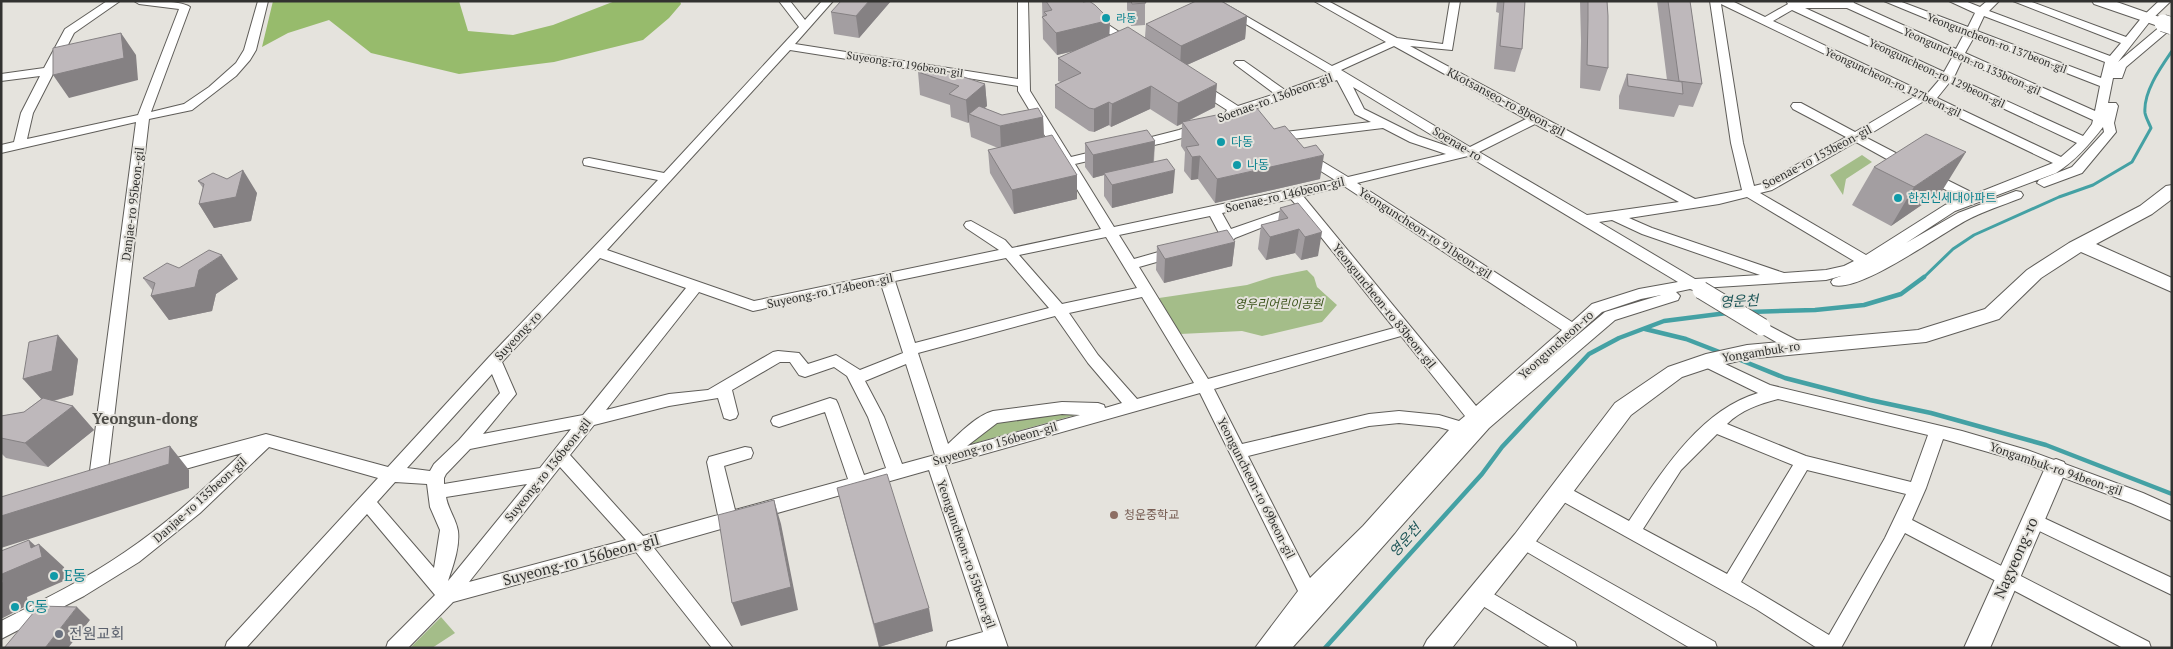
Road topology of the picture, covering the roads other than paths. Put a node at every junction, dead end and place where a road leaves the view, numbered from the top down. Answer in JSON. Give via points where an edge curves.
{"nodes":[{"id":1,"x":115,"y":1,"type":"edge"},
{"id":2,"x":139,"y":1,"type":"edge"},
{"id":3,"x":262,"y":1,"type":"edge"},
{"id":4,"x":784,"y":1,"type":"edge"},
{"id":5,"x":828,"y":1,"type":"edge"},
{"id":6,"x":1023,"y":1,"type":"edge"},
{"id":7,"x":1064,"y":1,"type":"edge"},
{"id":8,"x":1233,"y":1,"type":"edge"},
{"id":9,"x":1319,"y":1,"type":"edge"},
{"id":10,"x":1451,"y":1,"type":"edge"},
{"id":11,"x":1715,"y":1,"type":"edge"},
{"id":12,"x":1723,"y":1,"type":"edge"},
{"id":13,"x":1889,"y":1,"type":"edge"},
{"id":14,"x":1954,"y":1,"type":"edge"},
{"id":15,"x":1994,"y":1,"type":"edge"},
{"id":16,"x":2018,"y":1,"type":"edge"},
{"id":17,"x":2098,"y":1,"type":"edge"},
{"id":18,"x":2166,"y":1,"type":"edge"},
{"id":19,"x":1455,"y":2,"type":"edge"},
{"id":20,"x":1792,"y":3,"type":"edge"},
{"id":21,"x":1848,"y":3,"type":"edge"},
{"id":22,"x":1214,"y":6,"type":"edge"},
{"id":23,"x":1981,"y":12,"type":"junction"},
{"id":24,"x":2148,"y":18,"type":"junction"},
{"id":25,"x":1765,"y":21,"type":"junction"},
{"id":26,"x":2169,"y":24,"type":"edge"},
{"id":27,"x":805,"y":26,"type":"junction"},
{"id":28,"x":1969,"y":32,"type":"junction"},
{"id":29,"x":1392,"y":41,"type":"junction"},
{"id":30,"x":2129,"y":42,"type":"junction"},
{"id":31,"x":1135,"y":43,"type":"edge"},
{"id":32,"x":787,"y":46,"type":"junction"},
{"id":33,"x":1958,"y":54,"type":"junction"},
{"id":34,"x":2112,"y":61,"type":"junction"},
{"id":35,"x":1240,"y":63,"type":"dead end"},
{"id":36,"x":48,"y":70,"type":"junction"},
{"id":37,"x":1336,"y":72,"type":"junction"},
{"id":38,"x":1,"y":78,"type":"edge"},
{"id":39,"x":1947,"y":78,"type":"junction"},
{"id":40,"x":1187,"y":79,"type":"edge"},
{"id":41,"x":2106,"y":84,"type":"junction"},
{"id":42,"x":1024,"y":87,"type":"junction"},
{"id":43,"x":1283,"y":94,"type":"junction"},
{"id":44,"x":1927,"y":97,"type":"junction"},
{"id":45,"x":1797,"y":106,"type":"dead end"},
{"id":46,"x":1236,"y":111,"type":"junction"},
{"id":47,"x":144,"y":117,"type":"junction"},
{"id":48,"x":1537,"y":118,"type":"junction"},
{"id":49,"x":2099,"y":118,"type":"junction"},
{"id":50,"x":1384,"y":124,"type":"junction"},
{"id":51,"x":1268,"y":131,"type":"junction"},
{"id":52,"x":1854,"y":138,"type":"junction"},
{"id":53,"x":2085,"y":142,"type":"junction"},
{"id":54,"x":20,"y":144,"type":"junction"},
{"id":55,"x":2,"y":150,"type":"edge"},
{"id":56,"x":1465,"y":153,"type":"junction"},
{"id":57,"x":589,"y":162,"type":"dead end"},
{"id":58,"x":1067,"y":162,"type":"junction"},
{"id":59,"x":2063,"y":163,"type":"junction"},
{"id":60,"x":667,"y":178,"type":"junction"},
{"id":61,"x":1345,"y":181,"type":"junction"},
{"id":62,"x":2171,"y":191,"type":"edge"},
{"id":63,"x":1749,"y":192,"type":"junction"},
{"id":64,"x":1294,"y":194,"type":"junction"},
{"id":65,"x":1975,"y":199,"type":"junction"},
{"id":66,"x":1693,"y":204,"type":"junction"},
{"id":67,"x":1305,"y":207,"type":"junction"},
{"id":68,"x":1214,"y":211,"type":"junction"},
{"id":69,"x":1614,"y":216,"type":"junction"},
{"id":70,"x":1585,"y":220,"type":"junction"},
{"id":71,"x":972,"y":225,"type":"dead end"},
{"id":72,"x":1110,"y":233,"type":"junction"},
{"id":73,"x":1228,"y":237,"type":"junction"},
{"id":74,"x":2082,"y":245,"type":"junction"},
{"id":75,"x":597,"y":252,"type":"junction"},
{"id":76,"x":1010,"y":254,"type":"junction"},
{"id":77,"x":1865,"y":261,"type":"junction"},
{"id":78,"x":1129,"y":265,"type":"junction"},
{"id":79,"x":1785,"y":278,"type":"junction"},
{"id":80,"x":887,"y":279,"type":"junction"},
{"id":81,"x":696,"y":286,"type":"junction"},
{"id":82,"x":2172,"y":286,"type":"edge"},
{"id":83,"x":1696,"y":287,"type":"junction"},
{"id":84,"x":1145,"y":291,"type":"junction"},
{"id":85,"x":1059,"y":310,"type":"junction"},
{"id":86,"x":1404,"y":330,"type":"junction"},
{"id":87,"x":1573,"y":330,"type":"junction"},
{"id":88,"x":1795,"y":346,"type":"junction"},
{"id":89,"x":910,"y":353,"type":"junction"},
{"id":90,"x":1706,"y":361,"type":"junction"},
{"id":91,"x":494,"y":362,"type":"junction"},
{"id":92,"x":856,"y":378,"type":"junction"},
{"id":93,"x":1202,"y":385,"type":"junction"},
{"id":94,"x":723,"y":388,"type":"junction"},
{"id":95,"x":1778,"y":393,"type":"junction"},
{"id":96,"x":1133,"y":405,"type":"junction"},
{"id":97,"x":1115,"y":410,"type":"junction"},
{"id":98,"x":730,"y":414,"type":"dead end"},
{"id":99,"x":1475,"y":416,"type":"junction"},
{"id":100,"x":588,"y":420,"type":"junction"},
{"id":101,"x":779,"y":420,"type":"dead end"},
{"id":102,"x":1714,"y":426,"type":"junction"},
{"id":103,"x":1462,"y":428,"type":"junction"},
{"id":104,"x":1937,"y":431,"type":"junction"},
{"id":105,"x":266,"y":440,"type":"junction"},
{"id":106,"x":465,"y":444,"type":"junction"},
{"id":107,"x":1237,"y":452,"type":"junction"},
{"id":108,"x":745,"y":453,"type":"dead end"},
{"id":109,"x":560,"y":455,"type":"junction"},
{"id":110,"x":939,"y":460,"type":"junction"},
{"id":111,"x":1803,"y":462,"type":"junction"},
{"id":112,"x":2056,"y":468,"type":"junction"},
{"id":113,"x":896,"y":472,"type":"junction"},
{"id":114,"x":144,"y":474,"type":"edge"},
{"id":115,"x":545,"y":474,"type":"junction"},
{"id":116,"x":392,"y":475,"type":"junction"},
{"id":117,"x":116,"y":482,"type":"edge"},
{"id":118,"x":858,"y":482,"type":"junction"},
{"id":119,"x":436,"y":485,"type":"junction"},
{"id":120,"x":97,"y":487,"type":"junction"},
{"id":121,"x":1916,"y":490,"type":"junction"},
{"id":122,"x":1559,"y":491,"type":"junction"},
{"id":123,"x":78,"y":492,"type":"edge"},
{"id":124,"x":367,"y":502,"type":"junction"},
{"id":125,"x":2172,"y":514,"type":"edge"},
{"id":126,"x":728,"y":519,"type":"junction"},
{"id":127,"x":2033,"y":520,"type":"junction"},
{"id":128,"x":1902,"y":523,"type":"junction"},
{"id":129,"x":1632,"y":531,"type":"junction"},
{"id":130,"x":1523,"y":541,"type":"junction"},
{"id":131,"x":640,"y":544,"type":"junction"},
{"id":132,"x":2007,"y":579,"type":"junction"},
{"id":133,"x":1730,"y":585,"type":"junction"},
{"id":134,"x":2172,"y":588,"type":"edge"},
{"id":135,"x":443,"y":590,"type":"junction"},
{"id":136,"x":1308,"y":592,"type":"junction"},
{"id":137,"x":1480,"y":594,"type":"junction"},
{"id":138,"x":1,"y":631,"type":"edge"},
{"id":139,"x":996,"y":642,"type":"edge"},
{"id":140,"x":1555,"y":644,"type":"edge"},
{"id":141,"x":1981,"y":646,"type":"edge"},
{"id":142,"x":1832,"y":647,"type":"edge"},
{"id":143,"x":234,"y":648,"type":"edge"},
{"id":144,"x":395,"y":648,"type":"edge"},
{"id":145,"x":724,"y":648,"type":"edge"},
{"id":146,"x":955,"y":648,"type":"edge"},
{"id":147,"x":1264,"y":648,"type":"edge"},
{"id":148,"x":1280,"y":648,"type":"edge"},
{"id":149,"x":1436,"y":648,"type":"edge"},
{"id":150,"x":1708,"y":648,"type":"edge"},
{"id":151,"x":2142,"y":648,"type":"edge"}],
"edges":[{"from":1,"to":36,"type":"street","via":[[69,31]]},
{"from":2,"to":47,"type":"street","name":"Danjae-ro 95beon-gil","via":[[185,7]]},
{"from":3,"to":47,"type":"street","via":[[250,52],[229,76],[188,107]]},
{"from":4,"to":27,"type":"street"},
{"from":5,"to":27,"type":"street","name":"Suyeong-ro"},
{"from":6,"to":42,"type":"street"},
{"from":7,"to":31,"type":"street"},
{"from":8,"to":22,"type":"street"},
{"from":9,"to":29,"type":"street","name":"Kkotsanseo-ro 8beon-gil"},
{"from":10,"to":19,"type":"street"},
{"from":11,"to":63,"type":"street","via":[[1737,143]]},
{"from":12,"to":25,"type":"street","name":"Yeonguncheon-ro 127beon-gil"},
{"from":13,"to":28,"type":"street","name":"Yeonguncheon-ro 137beon-gil"},
{"from":14,"to":23,"type":"street"},
{"from":15,"to":23,"type":"street"},
{"from":16,"to":30,"type":"street"},
{"from":17,"to":24,"type":"street"},
{"from":18,"to":24,"type":"street","name":"Yeonguncheon-ro"},
{"from":19,"to":29,"type":"street","via":[[1448,48]]},
{"from":20,"to":21,"type":"street"},
{"from":20,"to":25,"type":"street"},
{"from":20,"to":39,"type":"street","name":"Yeonguncheon-ro 129beon-gil"},
{"from":21,"to":33,"type":"street","name":"Yeonguncheon-ro 133beon-gil"},
{"from":22,"to":37,"type":"street","name":"Soenae-ro"},
{"from":23,"to":28,"type":"street"},
{"from":23,"to":34,"type":"street"},
{"from":24,"to":26,"type":"street"},
{"from":24,"to":30,"type":"street","name":"Yeonguncheon-ro"},
{"from":25,"to":44,"type":"street","name":"Yeonguncheon-ro 127beon-gil"},
{"from":26,"to":148,"type":"street","via":[[2120,66],[2108,123],[2110,132],[2077,170],[1963,216],[1863,275],[1829,284],[1682,293],[1610,316],[1483,424]]},
{"from":27,"to":32,"type":"street","name":"Suyeong-ro"},
{"from":28,"to":33,"type":"street"},
{"from":28,"to":41,"type":"street","name":"Yeonguncheon-ro 137beon-gil"},
{"from":29,"to":37,"type":"street","name":"Soenae-ro 136beon-gil"},
{"from":29,"to":48,"type":"street","name":"Kkotsanseo-ro 8beon-gil"},
{"from":30,"to":34,"type":"street","name":"Yeonguncheon-ro"},
{"from":32,"to":42,"type":"street","name":"Suyeong-ro 196beon-gil"},
{"from":32,"to":60,"type":"street","name":"Suyeong-ro"},
{"from":33,"to":39,"type":"street"},
{"from":33,"to":49,"type":"street","name":"Yeonguncheon-ro 133beon-gil"},
{"from":34,"to":41,"type":"street","name":"Yeonguncheon-ro"},
{"from":35,"to":43,"type":"street"},
{"from":36,"to":38,"type":"street"},
{"from":36,"to":54,"type":"street","via":[[27,113]]},
{"from":37,"to":43,"type":"street","name":"Soenae-ro 136beon-gil"},
{"from":37,"to":50,"type":"street","via":[[1359,111]]},
{"from":37,"to":56,"type":"street","name":"Soenae-ro"},
{"from":39,"to":44,"type":"street"},
{"from":39,"to":53,"type":"street","name":"Yeonguncheon-ro 129beon-gil"},
{"from":40,"to":46,"type":"street","name":"Yeonguncheon-ro 91beon-gil"},
{"from":41,"to":49,"type":"street","name":"Yeonguncheon-ro"},
{"from":42,"to":58,"type":"street","name":"Yeonguncheon-ro 69beon-gil"},
{"from":43,"to":46,"type":"street","name":"Soenae-ro 136beon-gil"},
{"from":44,"to":52,"type":"street","name":"Soenae-ro 153beon-gil"},
{"from":44,"to":59,"type":"street","name":"Yeonguncheon-ro 127beon-gil"},
{"from":45,"to":52,"type":"street"},
{"from":46,"to":51,"type":"street","name":"Yeonguncheon-ro 91beon-gil"},
{"from":46,"to":58,"type":"street","name":"Soenae-ro 136beon-gil","via":[[1183,133]]},
{"from":47,"to":54,"type":"street"},
{"from":47,"to":120,"type":"street","name":"Danjae-ro 95beon-gil"},
{"from":48,"to":56,"type":"street","name":"Soenae-ro 146beon-gil"},
{"from":48,"to":66,"type":"street","name":"Kkotsanseo-ro 8beon-gil"},
{"from":49,"to":53,"type":"street","name":"Yeonguncheon-ro","via":[[2098,125]]},
{"from":50,"to":51,"type":"street"},
{"from":50,"to":56,"type":"street","via":[[1414,139]]},
{"from":51,"to":61,"type":"street","name":"Yeonguncheon-ro 91beon-gil"},
{"from":52,"to":63,"type":"street","name":"Soenae-ro 153beon-gil","via":[[1767,187]]},
{"from":52,"to":65,"type":"street"},
{"from":53,"to":59,"type":"street","name":"Yeonguncheon-ro"},
{"from":54,"to":55,"type":"street"},
{"from":56,"to":61,"type":"street","name":"Soenae-ro 146beon-gil"},
{"from":56,"to":70,"type":"street","name":"Soenae-ro"},
{"from":57,"to":60,"type":"street"},
{"from":58,"to":72,"type":"street","name":"Yeonguncheon-ro 69beon-gil"},
{"from":59,"to":65,"type":"street","name":"Yeonguncheon-ro"},
{"from":60,"to":75,"type":"street","name":"Suyeong-ro"},
{"from":61,"to":64,"type":"street","name":"Soenae-ro 146beon-gil"},
{"from":61,"to":87,"type":"street","name":"Yeonguncheon-ro 91beon-gil"},
{"from":62,"to":74,"type":"street","name":"Yongambuk-ro","via":[[2146,210]]},
{"from":63,"to":66,"type":"street","name":"Soenae-ro 153beon-gil"},
{"from":63,"to":77,"type":"street"},
{"from":64,"to":67,"type":"street","name":"Yeonguncheon-ro 83beon-gil"},
{"from":64,"to":68,"type":"street","name":"Soenae-ro 146beon-gil"},
{"from":65,"to":77,"type":"street","name":"Yeonguncheon-ro","via":[[1950,208]]},
{"from":66,"to":69,"type":"street","name":"Soenae-ro 153beon-gil"},
{"from":67,"to":73,"type":"street"},
{"from":67,"to":86,"type":"street","name":"Yeonguncheon-ro 83beon-gil"},
{"from":68,"to":72,"type":"street","name":"Soenae-ro 146beon-gil"},
{"from":68,"to":73,"type":"street"},
{"from":69,"to":70,"type":"street","name":"Soenae-ro 153beon-gil"},
{"from":69,"to":79,"type":"street","name":"Yeonguncheon-ro","via":[[1647,231]]},
{"from":70,"to":83,"type":"street","name":"Soenae-ro"},
{"from":71,"to":76,"type":"street","via":[[1000,243]]},
{"from":72,"to":76,"type":"street","name":"Suyeong-ro 174beon-gil"},
{"from":72,"to":78,"type":"street","name":"Yeonguncheon-ro 69beon-gil"},
{"from":73,"to":78,"type":"street"},
{"from":74,"to":82,"type":"street"},
{"from":74,"to":88,"type":"street","name":"Yongambuk-ro","via":[[2034,274],[1992,314],[1919,337]]},
{"from":75,"to":81,"type":"street","name":"Suyeong-ro 174beon-gil"},
{"from":75,"to":91,"type":"street","name":"Suyeong-ro"},
{"from":76,"to":80,"type":"street","name":"Suyeong-ro 174beon-gil"},
{"from":76,"to":85,"type":"street"},
{"from":77,"to":79,"type":"street","name":"Yeonguncheon-ro","via":[[1848,270],[1826,275]]},
{"from":78,"to":84,"type":"street","name":"Yeonguncheon-ro 69beon-gil"},
{"from":79,"to":83,"type":"street","name":"Yeonguncheon-ro"},
{"from":80,"to":81,"type":"street","name":"Suyeong-ro 174beon-gil","via":[[753,306]]},
{"from":80,"to":89,"type":"street","name":"Yeonguncheon-ro 55beon-gil"},
{"from":81,"to":100,"type":"street","name":"Suyeong-ro 136beon-gil"},
{"from":83,"to":87,"type":"street","name":"Yeonguncheon-ro","via":[[1639,294],[1597,308]]},
{"from":83,"to":88,"type":"street","name":"Soenae-ro","bridge":true},
{"from":84,"to":85,"type":"street"},
{"from":84,"to":93,"type":"street","name":"Yeonguncheon-ro 69beon-gil"},
{"from":85,"to":89,"type":"street"},
{"from":85,"to":96,"type":"street"},
{"from":86,"to":93,"type":"street"},
{"from":86,"to":99,"type":"street","name":"Yeonguncheon-ro 83beon-gil"},
{"from":87,"to":99,"type":"street","name":"Yeonguncheon-ro"},
{"from":88,"to":90,"type":"street","name":"Yongambuk-ro"},
{"from":89,"to":92,"type":"street"},
{"from":89,"to":110,"type":"street","name":"Yeonguncheon-ro 55beon-gil"},
{"from":90,"to":95,"type":"street","name":"Yongambuk-ro 94beon-gil"},
{"from":90,"to":122,"type":"street","name":"Yongambuk-ro","via":[[1675,372],[1622,409]]},
{"from":91,"to":106,"type":"street","via":[[508,394]]},
{"from":91,"to":116,"type":"street","name":"Suyeong-ro"},
{"from":92,"to":94,"type":"street","via":[[853,372],[836,361],[805,371],[794,357],[778,356]]},
{"from":92,"to":113,"type":"street","via":[[876,417]]},
{"from":93,"to":96,"type":"street","name":"Suyeong-ro 156beon-gil"},
{"from":93,"to":107,"type":"street","name":"Yeonguncheon-ro 69beon-gil"},
{"from":94,"to":98,"type":"street"},
{"from":94,"to":100,"type":"street","via":[[711,395],[670,400]]},
{"from":95,"to":102,"type":"street","via":[[1751,401],[1728,413]]},
{"from":95,"to":104,"type":"street","name":"Yongambuk-ro 94beon-gil"},
{"from":96,"to":97,"type":"street","name":"Suyeong-ro 156beon-gil"},
{"from":97,"to":110,"type":"street","name":"Suyeong-ro 156beon-gil"},
{"from":97,"to":110,"type":"street","via":[[1062,408],[993,416]]},
{"from":99,"to":103,"type":"street","name":"Yeonguncheon-ro"},
{"from":100,"to":106,"type":"street"},
{"from":100,"to":109,"type":"street","name":"Suyeong-ro 136beon-gil"},
{"from":101,"to":118,"type":"street","via":[[830,404]]},
{"from":102,"to":111,"type":"street"},
{"from":102,"to":129,"type":"street","via":[[1675,465]]},
{"from":103,"to":107,"type":"street","via":[[1439,421],[1399,417],[1369,420]]},
{"from":103,"to":136,"type":"street","name":"Yeonguncheon-ro","via":[[1369,532]]},
{"from":104,"to":112,"type":"street","name":"Yongambuk-ro 94beon-gil"},
{"from":104,"to":121,"type":"street","via":[[1930,460]]},
{"from":105,"to":114,"type":"street"},
{"from":105,"to":116,"type":"street"},
{"from":105,"to":138,"type":"street","name":"Danjae-ro 135beon-gil","via":[[197,506],[150,544],[83,588]]},
{"from":106,"to":119,"type":"street","via":[[440,469]]},
{"from":107,"to":136,"type":"street","name":"Yeonguncheon-ro 69beon-gil"},
{"from":108,"to":126,"type":"street","via":[[715,462]]},
{"from":109,"to":115,"type":"street","name":"Suyeong-ro 136beon-gil"},
{"from":109,"to":131,"type":"street"},
{"from":110,"to":113,"type":"street","name":"Suyeong-ro 156beon-gil"},
{"from":110,"to":139,"type":"street","name":"Yeonguncheon-ro 55beon-gil"},
{"from":111,"to":121,"type":"street"},
{"from":111,"to":133,"type":"street"},
{"from":112,"to":125,"type":"street","name":"Yongambuk-ro 94beon-gil"},
{"from":112,"to":127,"type":"street","name":"Nagyeong-ro"},
{"from":113,"to":118,"type":"street","name":"Suyeong-ro 156beon-gil"},
{"from":115,"to":119,"type":"street"},
{"from":115,"to":135,"type":"street","name":"Suyeong-ro 136beon-gil"},
{"from":116,"to":119,"type":"street","via":[[411,475]]},
{"from":116,"to":124,"type":"street","name":"Suyeong-ro"},
{"from":117,"to":120,"type":"street"},
{"from":118,"to":126,"type":"street","name":"Suyeong-ro 156beon-gil"},
{"from":119,"to":135,"type":"street","via":[[439,507],[449,530]]},
{"from":120,"to":123,"type":"street"},
{"from":121,"to":128,"type":"street"},
{"from":122,"to":129,"type":"street"},
{"from":122,"to":130,"type":"street","name":"Yongambuk-ro"},
{"from":124,"to":135,"type":"street"},
{"from":124,"to":143,"type":"street","name":"Suyeong-ro"},
{"from":126,"to":131,"type":"street","name":"Suyeong-ro 156beon-gil"},
{"from":127,"to":132,"type":"street","name":"Nagyeong-ro"},
{"from":127,"to":134,"type":"street"},
{"from":128,"to":132,"type":"street"},
{"from":128,"to":142,"type":"street"},
{"from":129,"to":133,"type":"street"},
{"from":130,"to":137,"type":"street","name":"Yongambuk-ro"},
{"from":130,"to":150,"type":"street"},
{"from":131,"to":135,"type":"street","name":"Suyeong-ro 156beon-gil"},
{"from":131,"to":145,"type":"street"},
{"from":132,"to":141,"type":"street","name":"Nagyeong-ro"},
{"from":132,"to":151,"type":"street"},
{"from":133,"to":142,"type":"street"},
{"from":135,"to":144,"type":"street","name":"Suyeong-ro 136beon-gil"},
{"from":136,"to":147,"type":"street","name":"Yeonguncheon-ro"},
{"from":137,"to":140,"type":"street"},
{"from":137,"to":149,"type":"street","name":"Yongambuk-ro"},
{"from":139,"to":146,"type":"street"}]}
